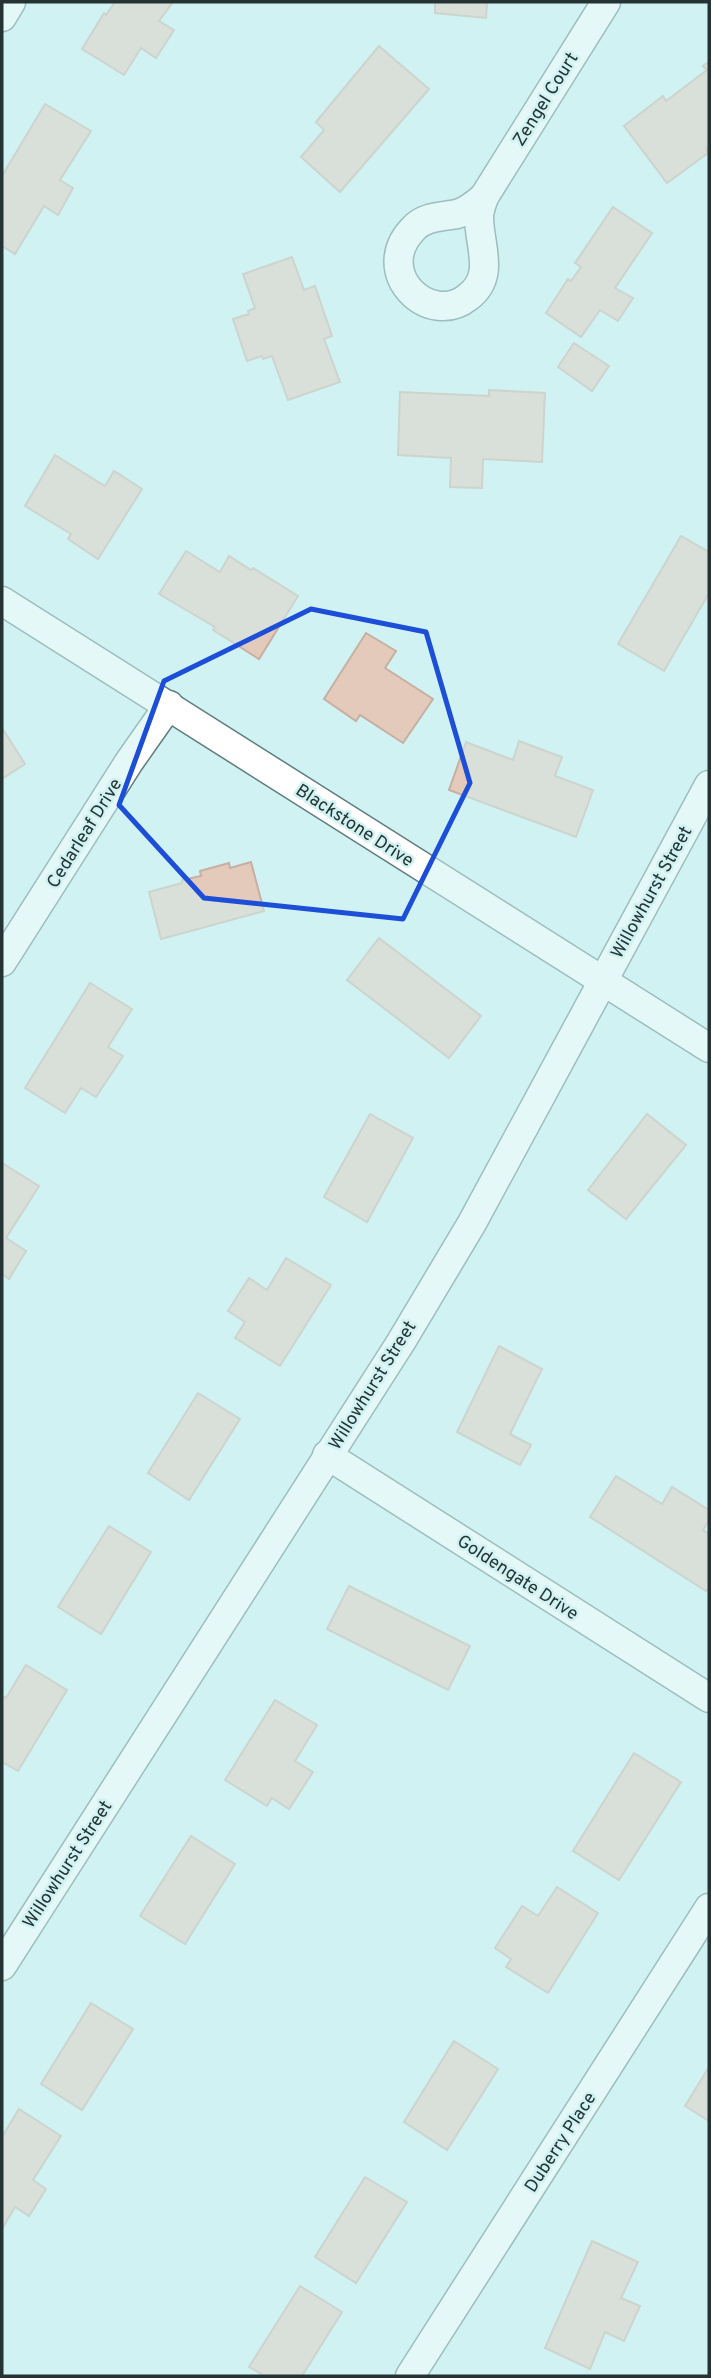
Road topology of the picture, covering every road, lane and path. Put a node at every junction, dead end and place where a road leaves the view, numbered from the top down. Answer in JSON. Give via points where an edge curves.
{"nodes":[{"id":1,"x":11,"y":2,"type":"edge"},
{"id":2,"x":606,"y":2,"type":"edge"},
{"id":3,"x":2,"y":17,"type":"edge"},
{"id":4,"x":484,"y":197,"type":"dead end"},
{"id":5,"x":2,"y":601,"type":"edge"},
{"id":6,"x":169,"y":705,"type":"junction"},
{"id":7,"x":709,"y":785,"type":"edge"},
{"id":8,"x":2,"y":962,"type":"edge"},
{"id":9,"x":603,"y":980,"type":"junction"},
{"id":10,"x":709,"y":1048,"type":"edge"},
{"id":11,"x":327,"y":1455,"type":"junction"},
{"id":12,"x":709,"y":1698,"type":"edge"},
{"id":13,"x":709,"y":1908,"type":"edge"},
{"id":14,"x":2,"y":1966,"type":"edge"},
{"id":15,"x":417,"y":2374,"type":"edge"}],
"edges":[{"from":1,"to":3,"type":"street"},
{"from":2,"to":4,"type":"street","name":"Zengel Court"},
{"from":5,"to":6,"type":"street","name":"Blackstone Drive"},
{"from":6,"to":8,"type":"street","name":"Cedarleaf Drive"},
{"from":6,"to":9,"type":"street","name":"Blackstone Drive"},
{"from":7,"to":9,"type":"street","name":"Willowhurst Street"},
{"from":9,"to":10,"type":"street","name":"Blackstone Drive"},
{"from":9,"to":11,"type":"street","name":"Willowhurst Street","via":[[472,1223]]},
{"from":11,"to":12,"type":"street","name":"Goldengate Drive"},
{"from":11,"to":14,"type":"street","name":"Willowhurst Street"},
{"from":13,"to":15,"type":"street","name":"Duberry Place"}]}
